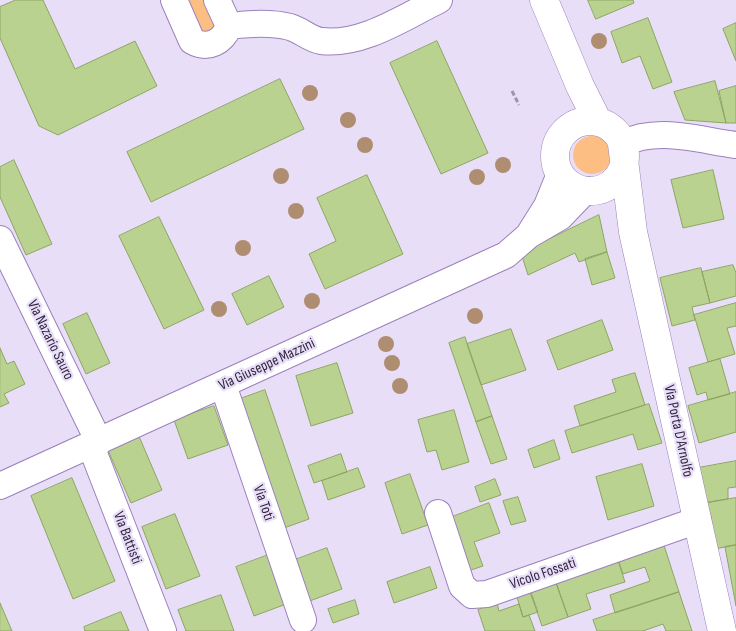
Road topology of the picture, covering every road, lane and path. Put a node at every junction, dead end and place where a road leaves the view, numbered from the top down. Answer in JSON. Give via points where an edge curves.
{"nodes":[{"id":1,"x":174,"y":0,"type":"edge"},
{"id":2,"x":217,"y":0,"type":"edge"},
{"id":3,"x":439,"y":0,"type":"edge"},
{"id":4,"x":544,"y":0,"type":"edge"},
{"id":5,"x":229,"y":26,"type":"junction"},
{"id":6,"x":563,"y":41,"type":"junction"},
{"id":7,"x":512,"y":90,"type":"dead end"},
{"id":8,"x":519,"y":105,"type":"dead end"},
{"id":9,"x":598,"y":122,"type":"junction"},
{"id":10,"x":566,"y":130,"type":"junction"},
{"id":11,"x":622,"y":144,"type":"junction"},
{"id":12,"x":736,"y":145,"type":"edge"},
{"id":13,"x":560,"y":174,"type":"junction"},
{"id":14,"x":594,"y":190,"type":"junction"},
{"id":15,"x":632,"y":232,"type":"junction"},
{"id":16,"x":529,"y":235,"type":"junction"},
{"id":17,"x":0,"y":239,"type":"edge"},
{"id":18,"x":223,"y":385,"type":"junction"},
{"id":19,"x":95,"y":444,"type":"junction"},
{"id":20,"x":0,"y":486,"type":"edge"},
{"id":21,"x":438,"y":513,"type":"dead end"},
{"id":22,"x":698,"y":520,"type":"junction"},
{"id":23,"x":303,"y":620,"type":"dead end"},
{"id":24,"x":163,"y":631,"type":"edge"},
{"id":25,"x":722,"y":631,"type":"edge"}],
"edges":[{"from":1,"to":5,"type":"street","via":[[192,41],[198,44],[213,44],[227,33]]},
{"from":2,"to":5,"type":"street"},
{"from":3,"to":5,"type":"street","via":[[360,37],[322,41],[304,36],[292,28],[266,23]]},
{"from":4,"to":6,"type":"main road"},
{"from":6,"to":9,"type":"main road"},
{"from":6,"to":10,"type":"main road","via":[[568,109]]},
{"from":7,"to":8,"type":"path"},
{"from":9,"to":10,"type":"main road","via":[[581,121]]},
{"from":9,"to":11,"type":"main road","via":[[615,130]]},
{"from":10,"to":13,"type":"main road","via":[[555,150]]},
{"from":11,"to":12,"type":"street","via":[[640,136],[669,134]]},
{"from":11,"to":14,"type":"main road","via":[[623,170],[616,180]]},
{"from":11,"to":15,"type":"main road","name":"Via Porta D'Arnolfo"},
{"from":13,"to":14,"type":"main road","via":[[574,187]]},
{"from":13,"to":16,"type":"street","name":"Via Giuseppe Mazzini","via":[[548,206]]},
{"from":14,"to":15,"type":"main road","name":"Via Porta D'Arnolfo"},
{"from":14,"to":16,"type":"street","name":"Via Giuseppe Mazzini","via":[[560,217]]},
{"from":15,"to":22,"type":"main road","name":"Via Porta D'Arnolfo"},
{"from":16,"to":18,"type":"street","name":"Via Giuseppe Mazzini","via":[[506,256]]},
{"from":17,"to":19,"type":"street","name":"Via Nazario Sauro"},
{"from":18,"to":19,"type":"street","name":"Via Giuseppe Mazzini"},
{"from":18,"to":23,"type":"street","name":"Via Toti"},
{"from":19,"to":20,"type":"street","name":"Via Giuseppe Mazzini"},
{"from":19,"to":24,"type":"street","name":"Via Battisti"},
{"from":21,"to":22,"type":"street","name":"Vicolo Fossati","via":[[462,586],[472,595],[487,594]]},
{"from":22,"to":25,"type":"main road","name":"Via Porta D'Arnolfo"}]}
